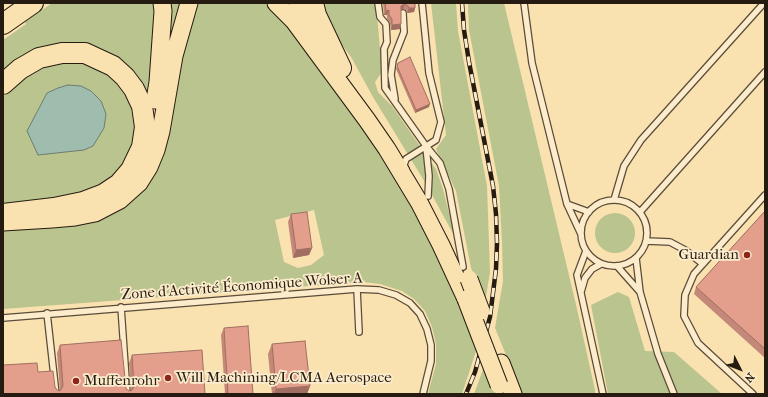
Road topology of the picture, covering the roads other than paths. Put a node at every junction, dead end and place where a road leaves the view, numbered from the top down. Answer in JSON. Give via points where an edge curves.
{"nodes":[{"id":1,"x":162,"y":3,"type":"edge"},
{"id":2,"x":188,"y":3,"type":"edge"},
{"id":3,"x":276,"y":3,"type":"edge"},
{"id":4,"x":298,"y":3,"type":"edge"},
{"id":5,"x":313,"y":3,"type":"edge"},
{"id":6,"x":378,"y":3,"type":"edge"},
{"id":7,"x":422,"y":3,"type":"edge"},
{"id":8,"x":524,"y":3,"type":"edge"},
{"id":9,"x":764,"y":3,"type":"edge"},
{"id":10,"x":30,"y":5,"type":"edge"},
{"id":11,"x":403,"y":13,"type":"edge"},
{"id":12,"x":3,"y":24,"type":"edge"},
{"id":13,"x":341,"y":68,"type":"junction"},
{"id":14,"x":765,"y":72,"type":"edge"},
{"id":15,"x":3,"y":84,"type":"edge"},
{"id":16,"x":396,"y":103,"type":"junction"},
{"id":17,"x":426,"y":146,"type":"junction"},
{"id":18,"x":406,"y":159,"type":"junction"},
{"id":19,"x":765,"y":195,"type":"edge"},
{"id":20,"x":428,"y":196,"type":"junction"},
{"id":21,"x":614,"y":200,"type":"junction"},
{"id":22,"x":566,"y":204,"type":"junction"},
{"id":23,"x":589,"y":212,"type":"junction"},
{"id":24,"x":640,"y":212,"type":"junction"},
{"id":25,"x":3,"y":215,"type":"edge"},
{"id":26,"x":3,"y":222,"type":"edge"},
{"id":27,"x":432,"y":226,"type":"junction"},
{"id":28,"x":581,"y":234,"type":"junction"},
{"id":29,"x":646,"y":242,"type":"junction"},
{"id":30,"x":586,"y":251,"type":"junction"},
{"id":31,"x":636,"y":258,"type":"junction"},
{"id":32,"x":601,"y":264,"type":"junction"},
{"id":33,"x":703,"y":264,"type":"junction"},
{"id":34,"x":617,"y":266,"type":"junction"},
{"id":35,"x":466,"y":273,"type":"junction"},
{"id":36,"x":357,"y":289,"type":"junction"},
{"id":37,"x":581,"y":292,"type":"junction"},
{"id":38,"x":640,"y":292,"type":"junction"},
{"id":39,"x":121,"y":307,"type":"junction"},
{"id":40,"x":47,"y":313,"type":"junction"},
{"id":41,"x":3,"y":318,"type":"edge"},
{"id":42,"x":359,"y":332,"type":"dead end"},
{"id":43,"x":505,"y":391,"type":"edge"},
{"id":44,"x":603,"y":393,"type":"edge"},
{"id":45,"x":56,"y":394,"type":"edge"},
{"id":46,"x":127,"y":394,"type":"edge"},
{"id":47,"x":422,"y":394,"type":"edge"},
{"id":48,"x":674,"y":394,"type":"edge"},
{"id":49,"x":753,"y":394,"type":"edge"}],
"edges":[{"from":1,"to":25,"type":"main road","via":[[158,82],[148,146],[135,175],[114,196],[96,206],[54,214]]},
{"from":2,"to":26,"type":"main road","via":[[174,56],[158,144],[139,183],[120,200],[95,213],[25,222]]},
{"from":3,"to":27,"type":"main road","via":[[294,21],[367,120]]},
{"from":4,"to":13,"type":"main road"},
{"from":5,"to":13,"type":"highway"},
{"from":6,"to":16,"type":"lane","via":[[380,17],[386,24],[385,88]]},
{"from":7,"to":17,"type":"lane","via":[[429,73],[441,122],[436,140]]},
{"from":8,"to":22,"type":"lane","via":[[532,63]]},
{"from":9,"to":21,"type":"lane","via":[[641,140],[624,166]]},
{"from":10,"to":12,"type":"highway"},
{"from":11,"to":16,"type":"lane","via":[[404,32],[393,60],[391,75]]},
{"from":13,"to":18,"type":"main road"},
{"from":14,"to":24,"type":"lane"},
{"from":15,"to":25,"type":"highway","via":[[38,58],[62,53],[85,54],[113,66],[125,77],[142,106],[145,127],[142,147],[131,170],[119,184],[104,194],[61,207]]},
{"from":16,"to":17,"type":"lane"},
{"from":17,"to":18,"type":"lane"},
{"from":17,"to":20,"type":"lane"},
{"from":17,"to":35,"type":"lane","via":[[440,163],[447,183]]},
{"from":18,"to":20,"type":"main road"},
{"from":18,"to":27,"type":"lane","via":[[404,165],[424,199]]},
{"from":19,"to":33,"type":"lane"},
{"from":20,"to":35,"type":"main road"},
{"from":21,"to":23,"type":"lane","via":[[596,205]]},
{"from":21,"to":24,"type":"lane","via":[[624,201]]},
{"from":22,"to":23,"type":"lane"},
{"from":22,"to":28,"type":"lane"},
{"from":23,"to":28,"type":"lane","via":[[583,222]]},
{"from":24,"to":29,"type":"lane","via":[[648,231]]},
{"from":27,"to":43,"type":"main road","bridge":true},
{"from":28,"to":30,"type":"lane"},
{"from":29,"to":31,"type":"lane"},
{"from":29,"to":33,"type":"lane","via":[[670,242]]},
{"from":30,"to":32,"type":"lane"},
{"from":30,"to":37,"type":"lane","via":[[578,275]]},
{"from":31,"to":34,"type":"lane","via":[[627,264]]},
{"from":31,"to":38,"type":"lane"},
{"from":32,"to":34,"type":"lane"},
{"from":32,"to":37,"type":"lane","via":[[586,278]]},
{"from":33,"to":49,"type":"lane","via":[[694,274],[685,296],[684,316],[698,343]]},
{"from":34,"to":38,"type":"lane"},
{"from":35,"to":43,"type":"main road","bridge":true,"via":[[501,363]]},
{"from":36,"to":39,"type":"lane","name":"Zone d'Activité Économique Wolser A"},
{"from":36,"to":42,"type":"lane"},
{"from":36,"to":47,"type":"lane","name":"Zone d'Activité Économique Wolser A","via":[[379,290],[396,295],[410,303],[420,314],[431,345],[431,361]]},
{"from":37,"to":44,"type":"lane"},
{"from":38,"to":48,"type":"lane","via":[[658,354]]},
{"from":39,"to":40,"type":"lane","name":"Zone d'Activité Économique Wolser A"},
{"from":39,"to":46,"type":"lane"},
{"from":40,"to":41,"type":"lane","name":"Zone d'Activité Économique Wolser A"},
{"from":40,"to":45,"type":"lane"}]}
